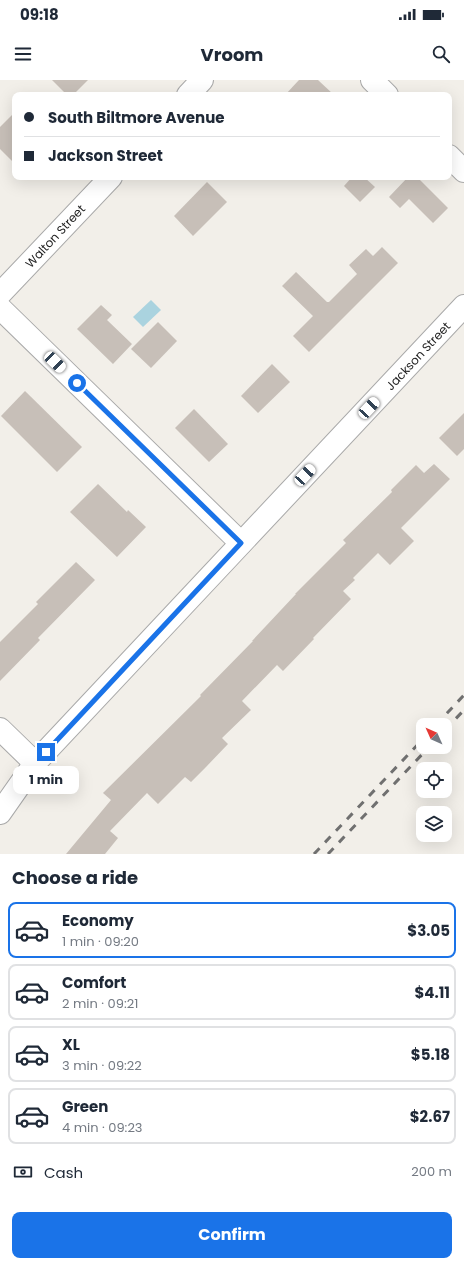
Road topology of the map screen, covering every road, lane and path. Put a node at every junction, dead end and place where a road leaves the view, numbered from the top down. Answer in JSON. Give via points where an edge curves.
{"nodes":[{"id":1,"x":202,"y":80,"type":"edge"},
{"id":2,"x":372,"y":80,"type":"edge"},
{"id":3,"x":191,"y":92,"type":"edge"},
{"id":4,"x":384,"y":92,"type":"edge"},
{"id":5,"x":452,"y":159,"type":"edge"},
{"id":6,"x":464,"y":171,"type":"edge"},
{"id":7,"x":108,"y":180,"type":"edge"},
{"id":8,"x":0,"y":294,"type":"edge"},
{"id":9,"x":464,"y":306,"type":"edge"},
{"id":10,"x":0,"y":308,"type":"edge"},
{"id":11,"x":241,"y":543,"type":"junction"},
{"id":12,"x":0,"y":729,"type":"edge"},
{"id":13,"x":35,"y":764,"type":"junction"},
{"id":14,"x":0,"y":813,"type":"edge"}],
"edges":[{"from":1,"to":3,"type":"street"},
{"from":2,"to":4,"type":"street"},
{"from":5,"to":6,"type":"street"},
{"from":7,"to":8,"type":"street","name":"Walton Street"},
{"from":9,"to":11,"type":"street","name":"Jackson Street"},
{"from":10,"to":11,"type":"street"},
{"from":11,"to":13,"type":"street","name":"Jackson Street"},
{"from":12,"to":13,"type":"street"},
{"from":13,"to":14,"type":"street","name":"Jackson Street"}]}
